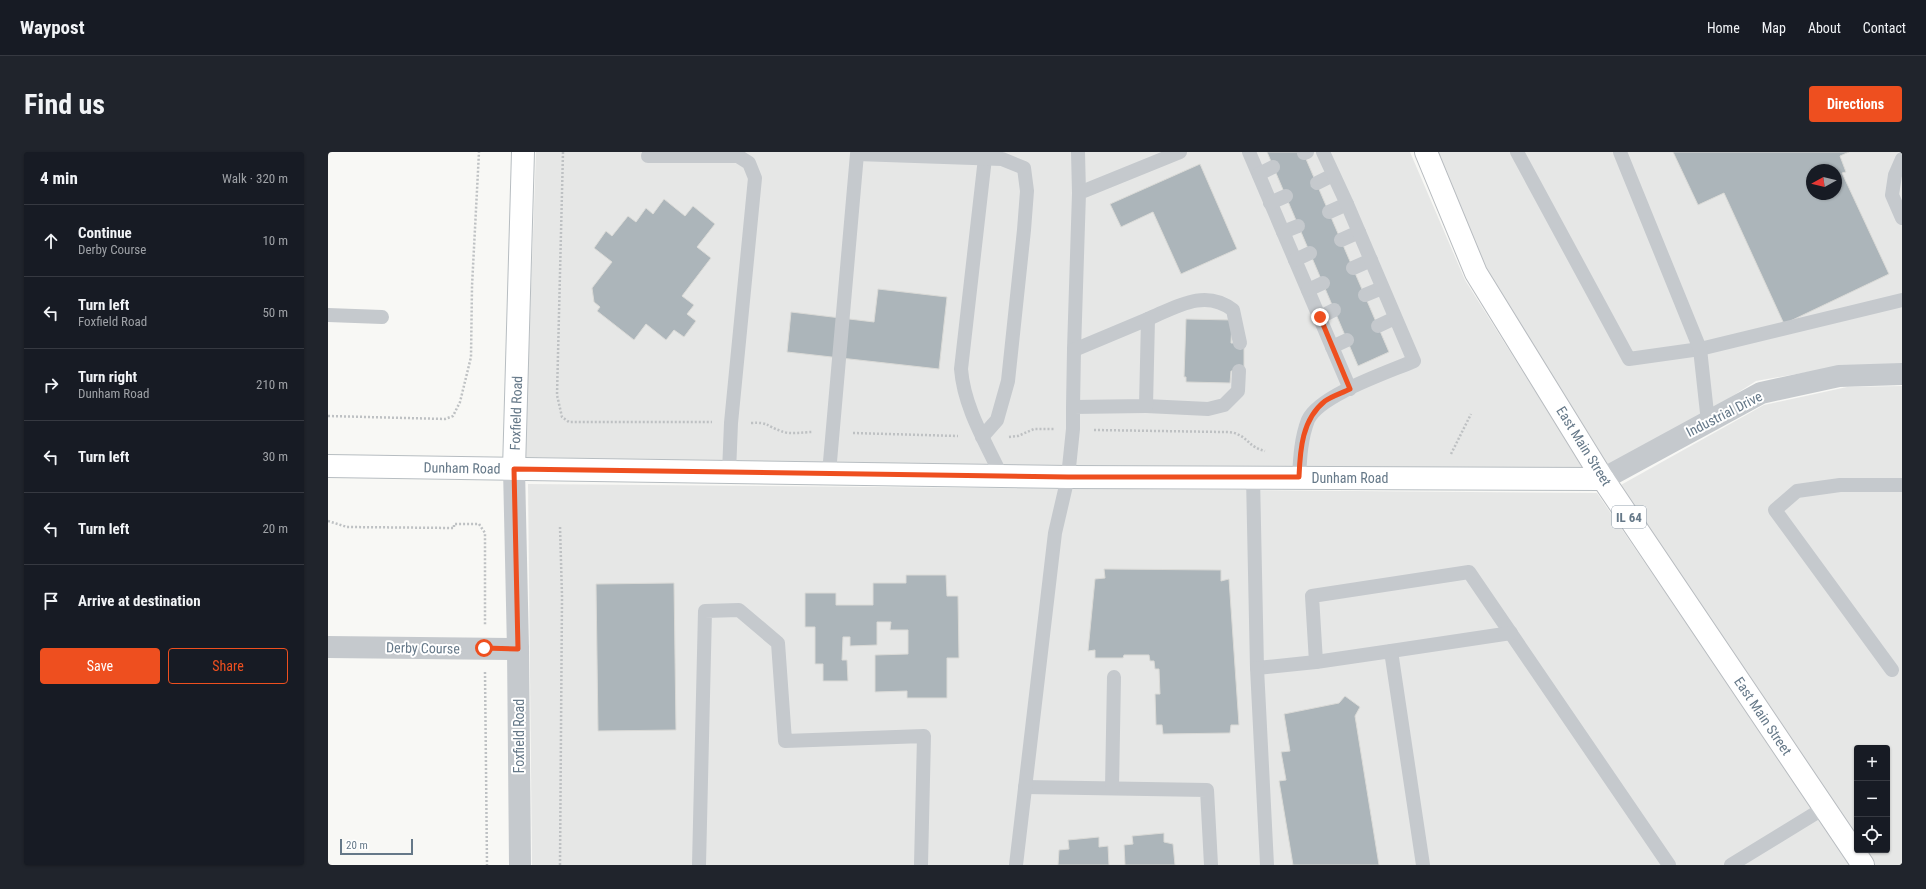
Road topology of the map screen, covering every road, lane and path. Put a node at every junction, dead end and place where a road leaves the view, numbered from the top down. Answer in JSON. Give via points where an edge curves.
{"nodes":[{"id":1,"x":479,"y":152,"type":"edge"},
{"id":2,"x":523,"y":152,"type":"edge"},
{"id":3,"x":563,"y":152,"type":"edge"},
{"id":4,"x":1078,"y":152,"type":"edge"},
{"id":5,"x":1180,"y":152,"type":"edge"},
{"id":6,"x":1249,"y":152,"type":"edge"},
{"id":7,"x":1323,"y":152,"type":"edge"},
{"id":8,"x":1426,"y":152,"type":"edge"},
{"id":9,"x":1517,"y":152,"type":"edge"},
{"id":10,"x":1620,"y":152,"type":"edge"},
{"id":11,"x":648,"y":156,"type":"dead end"},
{"id":12,"x":985,"y":158,"type":"junction"},
{"id":13,"x":1902,"y":159,"type":"edge"},
{"id":14,"x":1273,"y":167,"type":"dead end"},
{"id":15,"x":1258,"y":174,"type":"junction"},
{"id":16,"x":1333,"y":175,"type":"junction"},
{"id":17,"x":1317,"y":183,"type":"dead end"},
{"id":18,"x":1079,"y":193,"type":"junction"},
{"id":19,"x":1286,"y":196,"type":"dead end"},
{"id":20,"x":1270,"y":203,"type":"junction"},
{"id":21,"x":1347,"y":204,"type":"junction"},
{"id":22,"x":1329,"y":212,"type":"dead end"},
{"id":23,"x":1902,"y":218,"type":"edge"},
{"id":24,"x":1298,"y":226,"type":"dead end"},
{"id":25,"x":1283,"y":232,"type":"junction"},
{"id":26,"x":1359,"y":232,"type":"junction"},
{"id":27,"x":1341,"y":240,"type":"dead end"},
{"id":28,"x":1310,"y":253,"type":"dead end"},
{"id":29,"x":1295,"y":260,"type":"junction"},
{"id":30,"x":1371,"y":260,"type":"junction"},
{"id":31,"x":1353,"y":268,"type":"dead end"},
{"id":32,"x":1323,"y":283,"type":"dead end"},
{"id":33,"x":1382,"y":288,"type":"junction"},
{"id":34,"x":1308,"y":290,"type":"junction"},
{"id":35,"x":1365,"y":295,"type":"dead end"},
{"id":36,"x":1902,"y":300,"type":"edge"},
{"id":37,"x":1334,"y":310,"type":"dead end"},
{"id":38,"x":328,"y":315,"type":"edge"},
{"id":39,"x":382,"y":317,"type":"dead end"},
{"id":40,"x":1320,"y":317,"type":"junction"},
{"id":41,"x":1396,"y":318,"type":"junction"},
{"id":42,"x":1148,"y":320,"type":"junction"},
{"id":43,"x":1378,"y":326,"type":"dead end"},
{"id":44,"x":1347,"y":340,"type":"dead end"},
{"id":45,"x":1240,"y":343,"type":"dead end"},
{"id":46,"x":1332,"y":347,"type":"junction"},
{"id":47,"x":1700,"y":349,"type":"junction"},
{"id":48,"x":1074,"y":350,"type":"junction"},
{"id":49,"x":1239,"y":371,"type":"dead end"},
{"id":50,"x":1902,"y":374,"type":"edge"},
{"id":51,"x":1350,"y":389,"type":"junction"},
{"id":52,"x":1146,"y":406,"type":"junction"},
{"id":53,"x":1073,"y":407,"type":"junction"},
{"id":54,"x":1471,"y":414,"type":"dead end"},
{"id":55,"x":328,"y":416,"type":"edge"},
{"id":56,"x":718,"y":422,"type":"dead end"},
{"id":57,"x":1708,"y":422,"type":"junction"},
{"id":58,"x":751,"y":423,"type":"dead end"},
{"id":59,"x":1054,"y":429,"type":"dead end"},
{"id":60,"x":1094,"y":430,"type":"dead end"},
{"id":61,"x":819,"y":432,"type":"dead end"},
{"id":62,"x":852,"y":433,"type":"dead end"},
{"id":63,"x":958,"y":436,"type":"dead end"},
{"id":64,"x":982,"y":436,"type":"junction"},
{"id":65,"x":1006,"y":438,"type":"dead end"},
{"id":66,"x":1265,"y":451,"type":"dead end"},
{"id":67,"x":1446,"y":454,"type":"dead end"},
{"id":68,"x":328,"y":466,"type":"edge"},
{"id":69,"x":514,"y":469,"type":"junction"},
{"id":70,"x":729,"y":472,"type":"junction"},
{"id":71,"x":829,"y":473,"type":"junction"},
{"id":72,"x":1001,"y":475,"type":"junction"},
{"id":73,"x":1068,"y":477,"type":"junction"},
{"id":74,"x":1253,"y":477,"type":"junction"},
{"id":75,"x":1299,"y":477,"type":"junction"},
{"id":76,"x":1603,"y":479,"type":"junction"},
{"id":77,"x":1902,"y":485,"type":"edge"},
{"id":78,"x":328,"y":521,"type":"edge"},
{"id":79,"x":560,"y":526,"type":"dead end"},
{"id":80,"x":485,"y":628,"type":"dead end"},
{"id":81,"x":1511,"y":634,"type":"junction"},
{"id":82,"x":328,"y":647,"type":"edge"},
{"id":83,"x":518,"y":649,"type":"junction"},
{"id":84,"x":1391,"y":651,"type":"junction"},
{"id":85,"x":1316,"y":662,"type":"junction"},
{"id":86,"x":1256,"y":668,"type":"junction"},
{"id":87,"x":484,"y":670,"type":"dead end"},
{"id":88,"x":1892,"y":670,"type":"dead end"},
{"id":89,"x":1114,"y":677,"type":"dead end"},
{"id":90,"x":1025,"y":787,"type":"junction"},
{"id":91,"x":1112,"y":788,"type":"junction"},
{"id":92,"x":1824,"y":808,"type":"junction"},
{"id":93,"x":487,"y":865,"type":"edge"},
{"id":94,"x":520,"y":865,"type":"edge"},
{"id":95,"x":560,"y":865,"type":"edge"},
{"id":96,"x":699,"y":865,"type":"edge"},
{"id":97,"x":921,"y":865,"type":"edge"},
{"id":98,"x":1016,"y":865,"type":"edge"},
{"id":99,"x":1211,"y":865,"type":"edge"},
{"id":100,"x":1267,"y":865,"type":"edge"},
{"id":101,"x":1423,"y":865,"type":"edge"},
{"id":102,"x":1669,"y":865,"type":"edge"},
{"id":103,"x":1730,"y":865,"type":"edge"},
{"id":104,"x":1863,"y":865,"type":"edge"}],
"edges":[{"from":1,"to":55,"type":"path","via":[[471,357],[460,402],[453,416],[445,419]]},
{"from":2,"to":69,"type":"street","name":"Foxfield Road"},
{"from":3,"to":56,"type":"path","via":[[557,395],[562,417],[569,422]]},
{"from":4,"to":18,"type":"lane"},
{"from":5,"to":18,"type":"lane"},
{"from":6,"to":15,"type":"lane"},
{"from":7,"to":16,"type":"lane"},
{"from":8,"to":76,"type":"street","name":"East Main Street","number":"IL 64","via":[[1476,273]]},
{"from":9,"to":47,"type":"lane","via":[[1629,359]]},
{"from":10,"to":47,"type":"lane"},
{"from":11,"to":70,"type":"lane","via":[[738,156],[749,163],[755,178],[732,415]]},
{"from":12,"to":64,"type":"lane","via":[[961,369],[962,386],[967,402]]},
{"from":12,"to":64,"type":"lane","via":[[1002,159],[1024,168],[1027,191],[1008,381],[997,420]]},
{"from":12,"to":71,"type":"lane","via":[[857,154]]},
{"from":13,"to":23,"type":"lane","via":[[1895,175],[1892,195]]},
{"from":14,"to":15,"type":"lane"},
{"from":15,"to":20,"type":"lane"},
{"from":16,"to":17,"type":"lane"},
{"from":16,"to":21,"type":"lane"},
{"from":18,"to":48,"type":"lane"},
{"from":19,"to":20,"type":"lane"},
{"from":20,"to":25,"type":"lane"},
{"from":21,"to":22,"type":"lane"},
{"from":21,"to":26,"type":"lane"},
{"from":24,"to":25,"type":"lane"},
{"from":25,"to":29,"type":"lane"},
{"from":26,"to":27,"type":"lane"},
{"from":26,"to":30,"type":"lane"},
{"from":28,"to":29,"type":"lane"},
{"from":29,"to":34,"type":"lane"},
{"from":30,"to":31,"type":"lane"},
{"from":30,"to":33,"type":"lane"},
{"from":32,"to":34,"type":"lane"},
{"from":33,"to":35,"type":"lane"},
{"from":33,"to":41,"type":"lane"},
{"from":34,"to":40,"type":"lane"},
{"from":36,"to":47,"type":"lane"},
{"from":37,"to":40,"type":"lane"},
{"from":38,"to":39,"type":"lane"},
{"from":40,"to":46,"type":"lane"},
{"from":41,"to":43,"type":"lane"},
{"from":41,"to":51,"type":"lane","via":[[1414,361]]},
{"from":42,"to":45,"type":"lane","via":[[1185,303],[1207,299],[1224,303],[1233,310]]},
{"from":42,"to":48,"type":"lane"},
{"from":42,"to":52,"type":"lane"},
{"from":44,"to":46,"type":"lane"},
{"from":46,"to":51,"type":"lane"},
{"from":47,"to":57,"type":"lane"},
{"from":48,"to":53,"type":"lane"},
{"from":49,"to":52,"type":"lane","via":[[1238,391],[1224,405],[1208,409]]},
{"from":50,"to":57,"type":"street","name":"Industrial Drive","via":[[1839,376],[1761,393]]},
{"from":51,"to":75,"type":"lane","via":[[1325,401],[1309,419],[1300,451]]},
{"from":52,"to":53,"type":"lane"},
{"from":53,"to":73,"type":"lane"},
{"from":54,"to":67,"type":"path","via":[[1452,454]]},
{"from":57,"to":76,"type":"street","name":"Industrial Drive"},
{"from":58,"to":61,"type":"path","via":[[770,425],[781,432]]},
{"from":59,"to":65,"type":"path","via":[[1034,429]]},
{"from":60,"to":66,"type":"path","via":[[1236,433],[1254,448]]},
{"from":62,"to":63,"type":"path"},
{"from":64,"to":72,"type":"lane"},
{"from":68,"to":69,"type":"street","name":"Dunham Road"},
{"from":69,"to":70,"type":"street","name":"Dunham Road"},
{"from":69,"to":83,"type":"street","name":"Foxfield Road"},
{"from":70,"to":71,"type":"street","name":"Dunham Road"},
{"from":71,"to":72,"type":"street","name":"Dunham Road"},
{"from":72,"to":73,"type":"street","name":"Dunham Road"},
{"from":73,"to":74,"type":"street","name":"Dunham Road"},
{"from":73,"to":90,"type":"lane","via":[[1055,533]]},
{"from":74,"to":75,"type":"street","name":"Dunham Road"},
{"from":74,"to":86,"type":"lane"},
{"from":75,"to":76,"type":"street","name":"Dunham Road"},
{"from":76,"to":92,"type":"street","name":"East Main Street","number":"IL 64"},
{"from":77,"to":88,"type":"lane","via":[[1840,485],[1797,491],[1775,510]]},
{"from":78,"to":80,"type":"path","via":[[347,527],[454,528],[454,524],[479,524],[485,533]]},
{"from":79,"to":95,"type":"path"},
{"from":81,"to":84,"type":"lane"},
{"from":81,"to":85,"type":"lane","via":[[1469,572],[1312,596]]},
{"from":81,"to":102,"type":"lane"},
{"from":82,"to":83,"type":"street","name":"Derby Course"},
{"from":83,"to":94,"type":"street","name":"Foxfield Road"},
{"from":84,"to":85,"type":"lane"},
{"from":84,"to":101,"type":"lane"},
{"from":85,"to":86,"type":"lane"},
{"from":86,"to":100,"type":"lane"},
{"from":87,"to":93,"type":"path"},
{"from":89,"to":91,"type":"lane"},
{"from":90,"to":91,"type":"lane"},
{"from":90,"to":98,"type":"lane"},
{"from":91,"to":99,"type":"lane","via":[[1207,790]]},
{"from":92,"to":103,"type":"lane"},
{"from":92,"to":104,"type":"street","name":"East Main Street","number":"IL 64"},
{"from":96,"to":97,"type":"lane","via":[[705,611],[739,610],[778,643],[785,741],[924,736]]}]}
